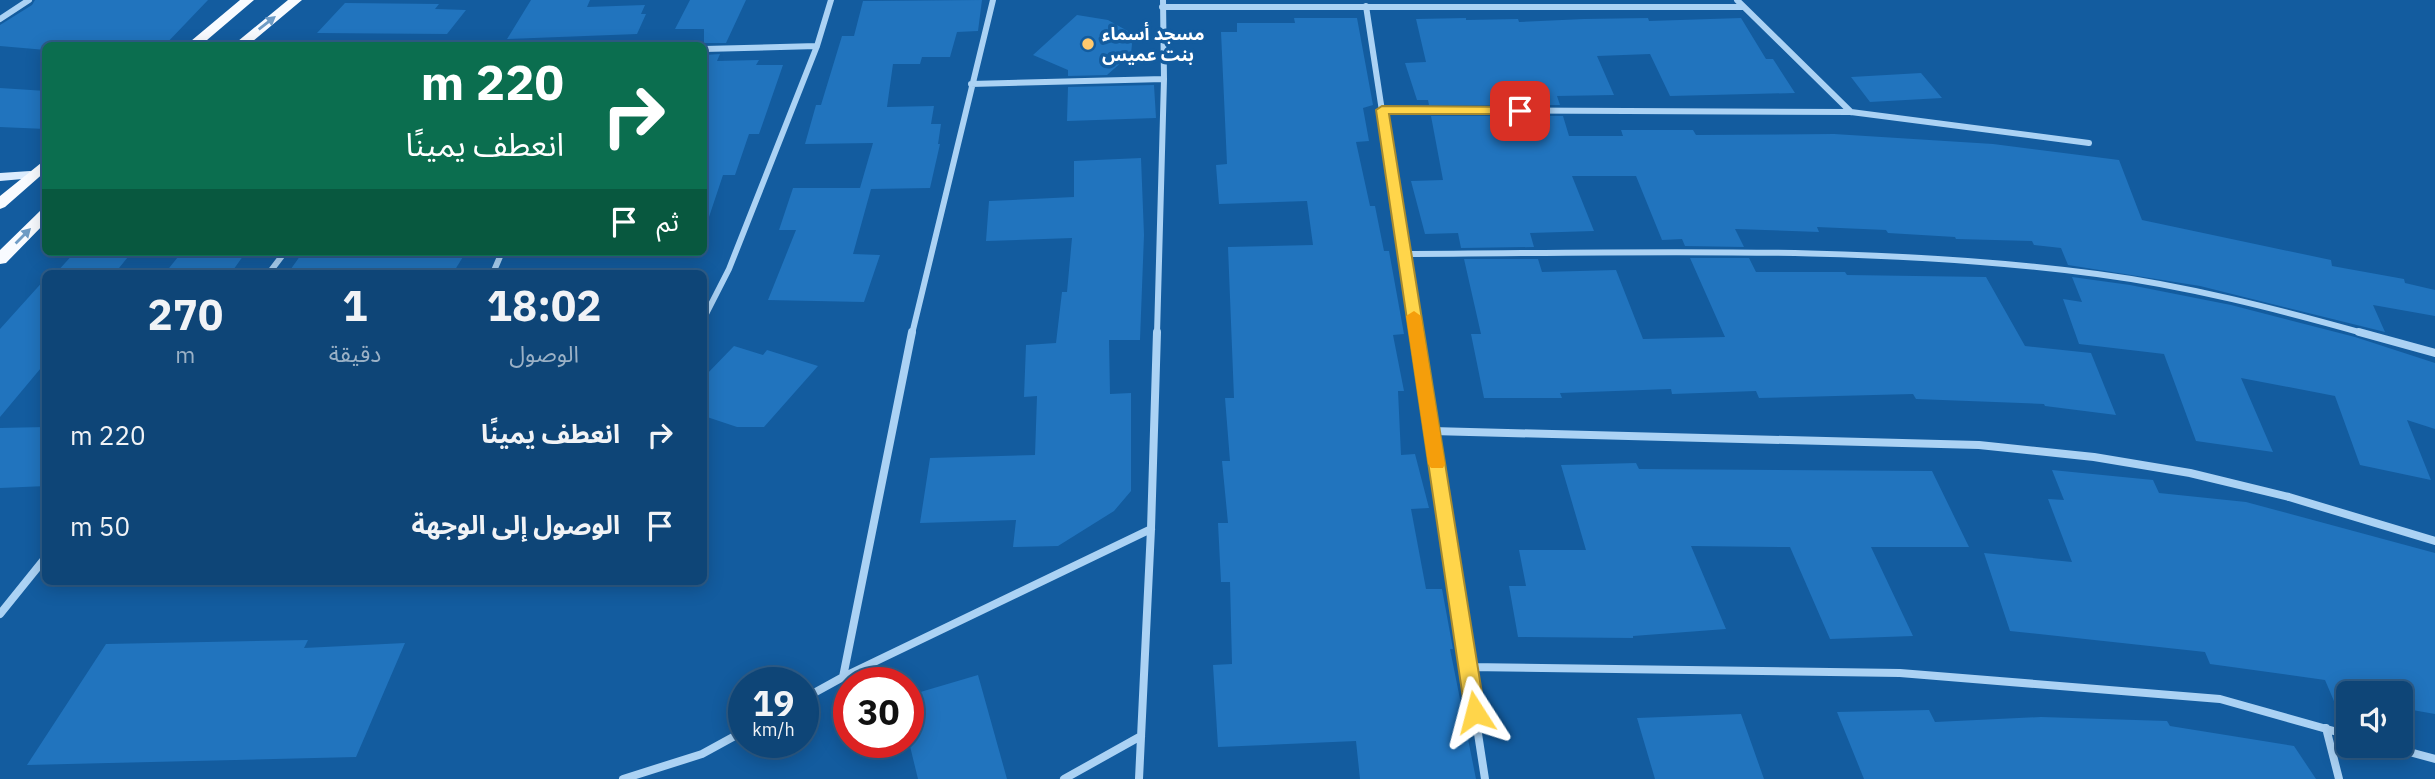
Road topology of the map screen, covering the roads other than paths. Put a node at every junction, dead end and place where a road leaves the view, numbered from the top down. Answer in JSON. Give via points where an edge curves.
{"nodes":[{"id":1,"x":29,"y":0,"type":"edge"},
{"id":2,"x":248,"y":0,"type":"edge"},
{"id":3,"x":296,"y":0,"type":"edge"},
{"id":4,"x":831,"y":0,"type":"edge"},
{"id":5,"x":993,"y":0,"type":"edge"},
{"id":6,"x":1737,"y":0,"type":"edge"},
{"id":7,"x":1162,"y":4,"type":"edge"},
{"id":8,"x":1366,"y":6,"type":"junction"},
{"id":9,"x":1743,"y":6,"type":"junction"},
{"id":10,"x":0,"y":19,"type":"edge"},
{"id":11,"x":196,"y":42,"type":"edge"},
{"id":12,"x":243,"y":42,"type":"edge"},
{"id":13,"x":817,"y":46,"type":"junction"},
{"id":14,"x":707,"y":49,"type":"edge"},
{"id":15,"x":1164,"y":79,"type":"junction"},
{"id":16,"x":971,"y":84,"type":"junction"},
{"id":17,"x":1382,"y":110,"type":"junction"},
{"id":18,"x":1851,"y":112,"type":"junction"},
{"id":19,"x":2089,"y":143,"type":"dead end"},
{"id":20,"x":42,"y":166,"type":"edge"},
{"id":21,"x":30,"y":176,"type":"junction"},
{"id":22,"x":0,"y":177,"type":"edge"},
{"id":23,"x":1,"y":201,"type":"edge"},
{"id":24,"x":42,"y":217,"type":"edge"},
{"id":25,"x":1404,"y":254,"type":"junction"},
{"id":26,"x":282,"y":256,"type":"edge"},
{"id":27,"x":0,"y":259,"type":"edge"},
{"id":28,"x":271,"y":270,"type":"edge"},
{"id":29,"x":707,"y":312,"type":"edge"},
{"id":30,"x":2435,"y":353,"type":"edge"},
{"id":31,"x":1432,"y":431,"type":"junction"},
{"id":32,"x":1151,"y":529,"type":"junction"},
{"id":33,"x":2435,"y":541,"type":"edge"},
{"id":34,"x":42,"y":562,"type":"edge"},
{"id":35,"x":0,"y":614,"type":"edge"},
{"id":36,"x":845,"y":667,"type":"edge"},
{"id":37,"x":864,"y":667,"type":"edge"},
{"id":38,"x":1468,"y":667,"type":"junction"},
{"id":39,"x":2326,"y":728,"type":"junction"},
{"id":40,"x":2336,"y":731,"type":"edge"},
{"id":41,"x":1141,"y":736,"type":"junction"},
{"id":42,"x":728,"y":740,"type":"edge"},
{"id":43,"x":2413,"y":753,"type":"edge"},
{"id":44,"x":2435,"y":759,"type":"edge"},
{"id":45,"x":623,"y":779,"type":"edge"},
{"id":46,"x":1064,"y":779,"type":"edge"},
{"id":47,"x":1139,"y":779,"type":"edge"},
{"id":48,"x":1485,"y":779,"type":"edge"},
{"id":49,"x":2339,"y":779,"type":"edge"}],
"edges":[{"from":1,"to":10,"type":"street"},
{"from":2,"to":11,"type":"main road"},
{"from":12,"to":3,"type":"main road","one_way":true},
{"from":4,"to":13,"type":"street"},
{"from":5,"to":16,"type":"street"},
{"from":6,"to":9,"type":"street"},
{"from":7,"to":8,"type":"street"},
{"from":7,"to":15,"type":"street"},
{"from":8,"to":9,"type":"street"},
{"from":8,"to":17,"type":"street"},
{"from":9,"to":18,"type":"street"},
{"from":13,"to":14,"type":"street"},
{"from":13,"to":29,"type":"street","via":[[729,269]]},
{"from":15,"to":16,"type":"street"},
{"from":15,"to":32,"type":"street"},
{"from":16,"to":36,"type":"street","via":[[913,328]]},
{"from":17,"to":18,"type":"street"},
{"from":17,"to":25,"type":"street"},
{"from":18,"to":19,"type":"street"},
{"from":20,"to":21,"type":"main road"},
{"from":21,"to":22,"type":"street"},
{"from":21,"to":23,"type":"main road"},
{"from":27,"to":24,"type":"main road","one_way":true},
{"from":25,"to":30,"type":"street","via":[[1855,253],[1981,261],[2182,287]]},
{"from":25,"to":31,"type":"street"},
{"from":26,"to":28,"type":"street"},
{"from":31,"to":33,"type":"street","via":[[1979,445],[2081,456],[2190,473]]},
{"from":31,"to":38,"type":"street"},
{"from":32,"to":37,"type":"street"},
{"from":32,"to":41,"type":"street"},
{"from":34,"to":35,"type":"street"},
{"from":38,"to":39,"type":"street","via":[[1900,673],[2220,699]]},
{"from":38,"to":48,"type":"street"},
{"from":39,"to":40,"type":"street"},
{"from":39,"to":49,"type":"street"},
{"from":41,"to":46,"type":"street"},
{"from":41,"to":47,"type":"street"},
{"from":42,"to":45,"type":"street","via":[[702,754]]},
{"from":43,"to":44,"type":"street"}]}
